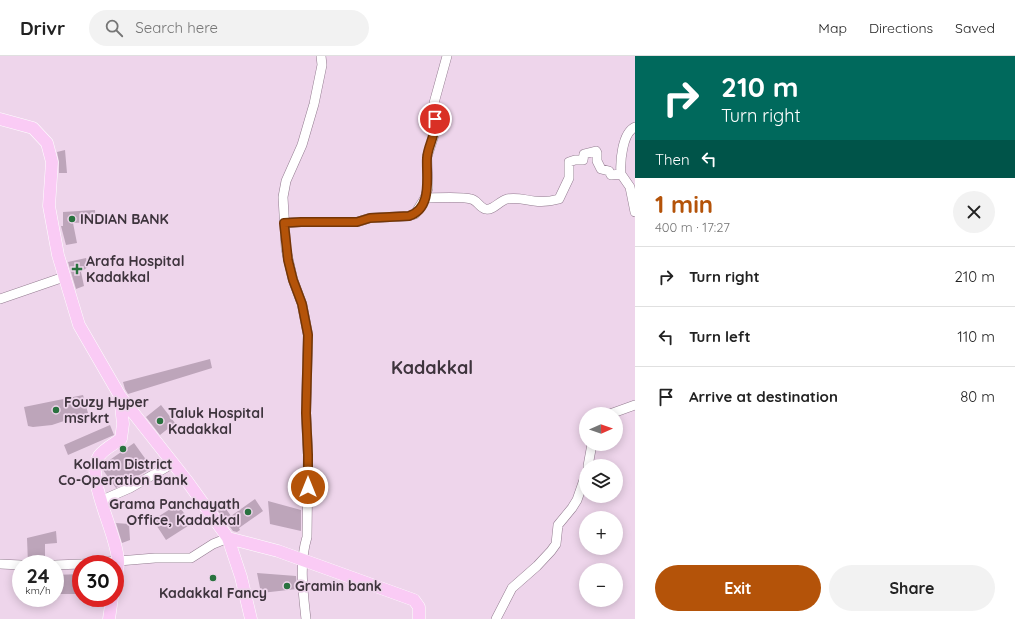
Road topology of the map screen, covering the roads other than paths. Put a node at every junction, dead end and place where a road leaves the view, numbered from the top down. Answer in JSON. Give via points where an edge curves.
{"nodes":[{"id":1,"x":321,"y":56,"type":"edge"},
{"id":2,"x":447,"y":56,"type":"edge"},
{"id":3,"x":0,"y":119,"type":"edge"},
{"id":4,"x":635,"y":127,"type":"edge"},
{"id":5,"x":621,"y":174,"type":"junction"},
{"id":6,"x":425,"y":198,"type":"junction"},
{"id":7,"x":635,"y":212,"type":"edge"},
{"id":8,"x":284,"y":223,"type":"junction"},
{"id":9,"x":64,"y":276,"type":"junction"},
{"id":10,"x":0,"y":299,"type":"edge"},
{"id":11,"x":120,"y":396,"type":"junction"},
{"id":12,"x":635,"y":405,"type":"edge"},
{"id":13,"x":623,"y":409,"type":"edge"},
{"id":14,"x":172,"y":464,"type":"junction"},
{"id":15,"x":579,"y":494,"type":"edge"},
{"id":16,"x":100,"y":501,"type":"junction"},
{"id":17,"x":228,"y":538,"type":"junction"},
{"id":18,"x":116,"y":555,"type":"edge"},
{"id":19,"x":302,"y":560,"type":"junction"},
{"id":20,"x":124,"y":561,"type":"edge"},
{"id":21,"x":0,"y":564,"type":"edge"},
{"id":22,"x":12,"y":565,"type":"edge"},
{"id":23,"x":111,"y":607,"type":"edge"},
{"id":24,"x":109,"y":619,"type":"edge"},
{"id":25,"x":251,"y":619,"type":"edge"},
{"id":26,"x":306,"y":619,"type":"edge"},
{"id":27,"x":418,"y":619,"type":"edge"},
{"id":28,"x":496,"y":619,"type":"edge"}],
"edges":[{"from":1,"to":8,"type":"street","via":[[322,65],[314,104],[302,145],[285,187]]},
{"from":2,"to":6,"type":"street","via":[[434,103],[436,129],[427,157],[428,188]]},
{"from":3,"to":9,"type":"main road","via":[[33,128],[46,144],[52,162],[49,206]]},
{"from":4,"to":5,"type":"street","via":[[630,131],[621,154]]},
{"from":5,"to":6,"type":"street","via":[[611,175],[609,171],[601,170],[596,151],[584,154],[583,160],[569,162],[569,178],[559,199],[508,199],[487,209],[471,198]]},
{"from":5,"to":7,"type":"street","via":[[630,187]]},
{"from":6,"to":8,"type":"street","via":[[415,214],[409,216],[370,218],[357,222]]},
{"from":8,"to":19,"type":"street","via":[[288,260],[302,304],[308,335],[307,537]]},
{"from":9,"to":10,"type":"street"},
{"from":9,"to":11,"type":"main road","via":[[79,325]]},
{"from":11,"to":14,"type":"main road"},
{"from":11,"to":16,"type":"main road","via":[[121,439],[99,455],[95,467]]},
{"from":12,"to":13,"type":"street"},
{"from":14,"to":16,"type":"street","via":[[130,488]]},
{"from":14,"to":17,"type":"main road"},
{"from":15,"to":28,"type":"street","via":[[558,526],[556,544],[537,566],[512,588]]},
{"from":16,"to":18,"type":"main road","via":[[108,518]]},
{"from":17,"to":19,"type":"main road"},
{"from":17,"to":20,"type":"street","via":[[191,558]]},
{"from":17,"to":25,"type":"main road"},
{"from":19,"to":26,"type":"street"},
{"from":19,"to":27,"type":"main road","via":[[414,600],[419,607]]},
{"from":21,"to":22,"type":"street"},
{"from":23,"to":24,"type":"main road"}]}
